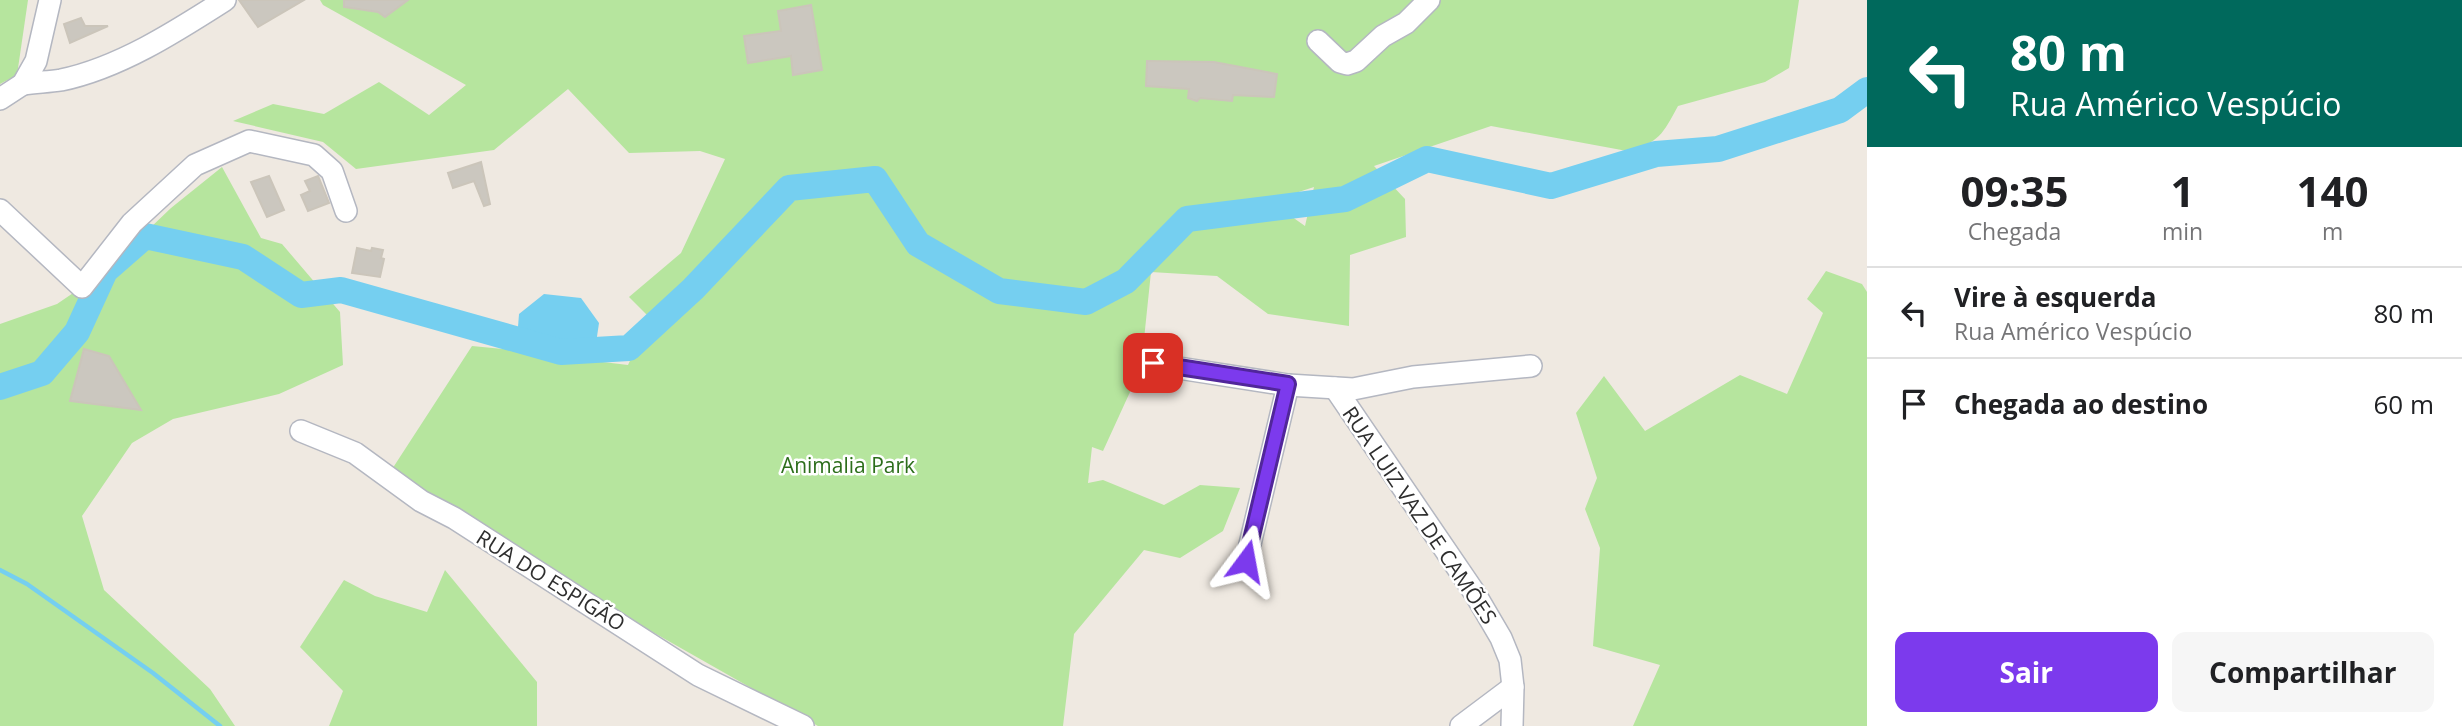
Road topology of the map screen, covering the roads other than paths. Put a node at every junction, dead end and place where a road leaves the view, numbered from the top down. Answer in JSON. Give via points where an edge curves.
{"nodes":[{"id":1,"x":50,"y":0,"type":"edge"},
{"id":2,"x":225,"y":0,"type":"edge"},
{"id":3,"x":1429,"y":0,"type":"edge"},
{"id":4,"x":1318,"y":41,"type":"dead end"},
{"id":5,"x":23,"y":84,"type":"junction"},
{"id":6,"x":0,"y":99,"type":"edge"},
{"id":7,"x":0,"y":210,"type":"edge"},
{"id":8,"x":346,"y":211,"type":"dead end"},
{"id":9,"x":1153,"y":363,"type":"dead end"},
{"id":10,"x":1531,"y":366,"type":"dead end"},
{"id":11,"x":1288,"y":384,"type":"junction"},
{"id":12,"x":1335,"y":388,"type":"junction"},
{"id":13,"x":301,"y":431,"type":"dead end"},
{"id":14,"x":1246,"y":561,"type":"dead end"},
{"id":15,"x":1513,"y":687,"type":"junction"},
{"id":16,"x":801,"y":726,"type":"edge"},
{"id":17,"x":1461,"y":726,"type":"edge"},
{"id":18,"x":1512,"y":726,"type":"edge"}],
"edges":[{"from":1,"to":5,"type":"street","via":[[36,61]]},
{"from":2,"to":5,"type":"street","via":[[92,71]]},
{"from":3,"to":4,"type":"street","via":[[1356,61],[1340,62]]},
{"from":5,"to":6,"type":"street"},
{"from":7,"to":8,"type":"street","via":[[82,287],[132,223],[195,165],[249,141],[314,155],[332,171]]},
{"from":9,"to":11,"type":"street"},
{"from":10,"to":12,"type":"street"},
{"from":11,"to":12,"type":"street"},
{"from":11,"to":14,"type":"street"},
{"from":12,"to":15,"type":"street","name":"RUA LUIZ VAZ DE CAMÕES","via":[[1491,620],[1510,660]]},
{"from":13,"to":16,"type":"street","name":"RUA DO ESPIGÃO","via":[[355,453],[421,501],[698,675]]},
{"from":15,"to":17,"type":"street"},
{"from":15,"to":18,"type":"street","name":"RUA LUIZ VAZ DE CAMÕES"}]}
